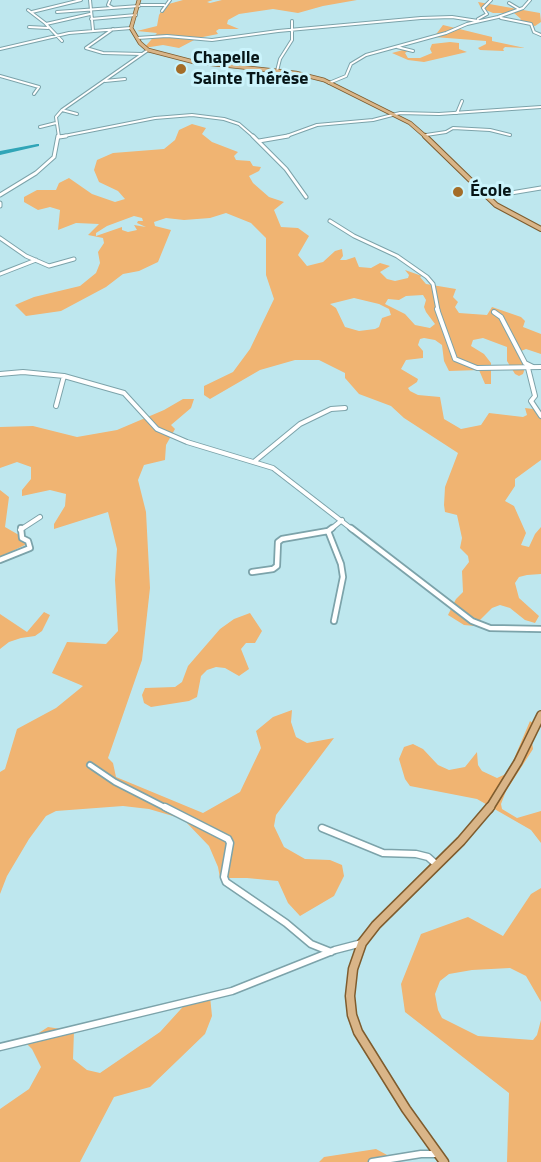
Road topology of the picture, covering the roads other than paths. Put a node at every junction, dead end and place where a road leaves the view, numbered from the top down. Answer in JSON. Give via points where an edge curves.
{"nodes":[{"id":1,"x":81,"y":0,"type":"edge"},
{"id":2,"x":90,"y":0,"type":"edge"},
{"id":3,"x":111,"y":0,"type":"edge"},
{"id":4,"x":139,"y":0,"type":"edge"},
{"id":5,"x":148,"y":0,"type":"edge"},
{"id":6,"x":170,"y":0,"type":"edge"},
{"id":7,"x":491,"y":0,"type":"edge"},
{"id":8,"x":530,"y":0,"type":"edge"},
{"id":9,"x":509,"y":3,"type":"dead end"},
{"id":10,"x":164,"y":5,"type":"junction"},
{"id":11,"x":140,"y":6,"type":"junction"},
{"id":12,"x":113,"y":8,"type":"junction"},
{"id":13,"x":90,"y":9,"type":"junction"},
{"id":14,"x":519,"y":9,"type":"junction"},
{"id":15,"x":28,"y":10,"type":"dead end"},
{"id":16,"x":162,"y":11,"type":"dead end"},
{"id":17,"x":32,"y":12,"type":"junction"},
{"id":18,"x":57,"y":12,"type":"dead end"},
{"id":19,"x":90,"y":14,"type":"junction"},
{"id":20,"x":136,"y":15,"type":"junction"},
{"id":21,"x":498,"y":17,"type":"junction"},
{"id":22,"x":91,"y":19,"type":"junction"},
{"id":23,"x":292,"y":21,"type":"dead end"},
{"id":24,"x":477,"y":21,"type":"junction"},
{"id":25,"x":46,"y":24,"type":"junction"},
{"id":26,"x":29,"y":27,"type":"dead end"},
{"id":27,"x":48,"y":28,"type":"junction"},
{"id":28,"x":131,"y":28,"type":"junction"},
{"id":29,"x":113,"y":29,"type":"junction"},
{"id":30,"x":93,"y":30,"type":"junction"},
{"id":31,"x":293,"y":30,"type":"junction"},
{"id":32,"x":541,"y":35,"type":"edge"},
{"id":33,"x":58,"y":36,"type":"junction"},
{"id":34,"x":137,"y":38,"type":"junction"},
{"id":35,"x":62,"y":41,"type":"dead end"},
{"id":36,"x":0,"y":42,"type":"edge"},
{"id":37,"x":22,"y":45,"type":"junction"},
{"id":38,"x":397,"y":47,"type":"junction"},
{"id":39,"x":0,"y":49,"type":"edge"},
{"id":40,"x":148,"y":50,"type":"junction"},
{"id":41,"x":413,"y":51,"type":"dead end"},
{"id":42,"x":143,"y":54,"type":"junction"},
{"id":43,"x":277,"y":71,"type":"junction"},
{"id":44,"x":0,"y":76,"type":"edge"},
{"id":45,"x":125,"y":79,"type":"dead end"},
{"id":46,"x":102,"y":81,"type":"junction"},
{"id":47,"x":329,"y":83,"type":"junction"},
{"id":48,"x":34,"y":94,"type":"dead end"},
{"id":49,"x":462,"y":101,"type":"dead end"},
{"id":50,"x":541,"y":107,"type":"edge"},
{"id":51,"x":62,"y":110,"type":"junction"},
{"id":52,"x":457,"y":113,"type":"junction"},
{"id":53,"x":77,"y":114,"type":"dead end"},
{"id":54,"x":395,"y":114,"type":"junction"},
{"id":55,"x":56,"y":123,"type":"junction"},
{"id":56,"x":40,"y":127,"type":"dead end"},
{"id":57,"x":426,"y":135,"type":"junction"},
{"id":58,"x":510,"y":135,"type":"dead end"},
{"id":59,"x":59,"y":137,"type":"junction"},
{"id":60,"x":259,"y":141,"type":"junction"},
{"id":61,"x":541,"y":188,"type":"edge"},
{"id":62,"x":0,"y":195,"type":"edge"},
{"id":63,"x":306,"y":197,"type":"dead end"},
{"id":64,"x":487,"y":197,"type":"junction"},
{"id":65,"x":330,"y":221,"type":"dead end"},
{"id":66,"x":541,"y":229,"type":"edge"},
{"id":67,"x":0,"y":238,"type":"edge"},
{"id":68,"x":74,"y":259,"type":"dead end"},
{"id":69,"x":36,"y":260,"type":"junction"},
{"id":70,"x":0,"y":274,"type":"edge"},
{"id":71,"x":494,"y":312,"type":"dead end"},
{"id":72,"x":541,"y":367,"type":"edge"},
{"id":73,"x":531,"y":368,"type":"junction"},
{"id":74,"x":0,"y":374,"type":"edge"},
{"id":75,"x":64,"y":376,"type":"junction"},
{"id":76,"x":56,"y":406,"type":"dead end"},
{"id":77,"x":345,"y":408,"type":"dead end"},
{"id":78,"x":541,"y":416,"type":"edge"},
{"id":79,"x":255,"y":461,"type":"junction"},
{"id":80,"x":40,"y":517,"type":"dead end"},
{"id":81,"x":342,"y":520,"type":"junction"},
{"id":82,"x":328,"y":531,"type":"junction"},
{"id":83,"x":0,"y":560,"type":"edge"},
{"id":84,"x":252,"y":572,"type":"dead end"},
{"id":85,"x":334,"y":621,"type":"dead end"},
{"id":86,"x":541,"y":629,"type":"edge"},
{"id":87,"x":541,"y":715,"type":"edge"},
{"id":88,"x":90,"y":765,"type":"dead end"},
{"id":89,"x":322,"y":828,"type":"dead end"},
{"id":90,"x":437,"y":865,"type":"junction"},
{"id":91,"x":362,"y":943,"type":"junction"},
{"id":92,"x":331,"y":952,"type":"junction"},
{"id":93,"x":0,"y":1047,"type":"edge"},
{"id":94,"x":439,"y":1154,"type":"junction"},
{"id":95,"x":372,"y":1162,"type":"edge"},
{"id":96,"x":444,"y":1162,"type":"edge"}],
"edges":[{"from":1,"to":17,"type":"street"},
{"from":2,"to":13,"type":"street"},
{"from":3,"to":12,"type":"street","via":[[108,5]]},
{"from":4,"to":11,"type":"main road"},
{"from":5,"to":11,"type":"street"},
{"from":6,"to":10,"type":"street"},
{"from":7,"to":24,"type":"street","via":[[483,8],[487,14]]},
{"from":8,"to":14,"type":"street"},
{"from":9,"to":14,"type":"street"},
{"from":10,"to":11,"type":"street"},
{"from":10,"to":16,"type":"street"},
{"from":11,"to":12,"type":"street"},
{"from":11,"to":20,"type":"main road"},
{"from":12,"to":13,"type":"street"},
{"from":13,"to":18,"type":"street"},
{"from":13,"to":19,"type":"street"},
{"from":14,"to":21,"type":"street"},
{"from":15,"to":17,"type":"street"},
{"from":17,"to":25,"type":"street"},
{"from":19,"to":22,"type":"street"},
{"from":19,"to":25,"type":"street"},
{"from":20,"to":22,"type":"street"},
{"from":20,"to":28,"type":"main road"},
{"from":21,"to":24,"type":"street"},
{"from":21,"to":32,"type":"street","via":[[531,24],[534,32]]},
{"from":22,"to":30,"type":"street"},
{"from":23,"to":31,"type":"street"},
{"from":24,"to":31,"type":"street","via":[[426,18]]},
{"from":24,"to":38,"type":"street"},
{"from":25,"to":27,"type":"street"},
{"from":26,"to":27,"type":"street"},
{"from":27,"to":33,"type":"street"},
{"from":28,"to":29,"type":"street"},
{"from":28,"to":34,"type":"main road"},
{"from":29,"to":30,"type":"street"},
{"from":29,"to":42,"type":"street","via":[[86,48],[103,53]]},
{"from":30,"to":33,"type":"street"},
{"from":31,"to":34,"type":"street","via":[[212,40]]},
{"from":31,"to":43,"type":"street"},
{"from":33,"to":35,"type":"street"},
{"from":33,"to":37,"type":"street"},
{"from":34,"to":40,"type":"main road"},
{"from":36,"to":37,"type":"street","via":[[6,47]]},
{"from":37,"to":39,"type":"street"},
{"from":38,"to":41,"type":"street"},
{"from":38,"to":47,"type":"street","via":[[361,57],[351,64],[346,76]]},
{"from":40,"to":42,"type":"street"},
{"from":40,"to":43,"type":"main road","via":[[206,64]]},
{"from":42,"to":46,"type":"street"},
{"from":43,"to":47,"type":"main road","via":[[306,74]]},
{"from":44,"to":48,"type":"street","via":[[39,87]]},
{"from":45,"to":46,"type":"street"},
{"from":46,"to":51,"type":"street"},
{"from":47,"to":54,"type":"main road"},
{"from":49,"to":52,"type":"street"},
{"from":50,"to":52,"type":"street"},
{"from":51,"to":53,"type":"street"},
{"from":51,"to":55,"type":"street"},
{"from":52,"to":54,"type":"street"},
{"from":54,"to":57,"type":"main road"},
{"from":54,"to":60,"type":"street","via":[[317,125]]},
{"from":55,"to":56,"type":"street"},
{"from":55,"to":59,"type":"street"},
{"from":57,"to":58,"type":"street","via":[[453,128]]},
{"from":57,"to":64,"type":"main road"},
{"from":59,"to":60,"type":"street","via":[[149,119],[192,115],[237,123]]},
{"from":59,"to":62,"type":"street","via":[[51,160]]},
{"from":60,"to":63,"type":"street"},
{"from":61,"to":64,"type":"street"},
{"from":64,"to":66,"type":"main road","via":[[507,213]]},
{"from":65,"to":73,"type":"street","via":[[428,277],[455,359],[477,368]]},
{"from":67,"to":69,"type":"street"},
{"from":68,"to":69,"type":"street","via":[[52,266]]},
{"from":69,"to":70,"type":"street"},
{"from":71,"to":73,"type":"street","via":[[501,317],[511,340]]},
{"from":72,"to":73,"type":"street"},
{"from":73,"to":78,"type":"street","via":[[535,396],[531,401]]},
{"from":74,"to":75,"type":"street"},
{"from":75,"to":76,"type":"street"},
{"from":75,"to":79,"type":"street","via":[[124,393],[157,429]]},
{"from":77,"to":79,"type":"street","via":[[331,409],[300,424]]},
{"from":79,"to":81,"type":"street","via":[[273,468]]},
{"from":80,"to":83,"type":"street","via":[[20,529],[30,548]]},
{"from":81,"to":82,"type":"street"},
{"from":81,"to":86,"type":"street","via":[[472,621],[490,628]]},
{"from":82,"to":84,"type":"street","via":[[282,539],[278,542],[277,566]]},
{"from":82,"to":85,"type":"street","via":[[343,577]]},
{"from":87,"to":90,"type":"main road","via":[[486,813]]},
{"from":88,"to":92,"type":"street","via":[[115,782],[228,839],[226,882],[311,944]]},
{"from":89,"to":90,"type":"street","via":[[383,853],[416,854]]},
{"from":90,"to":91,"type":"main road","via":[[402,897]]},
{"from":91,"to":92,"type":"street"},
{"from":91,"to":94,"type":"main road","via":[[351,982],[352,1015],[358,1032]]},
{"from":92,"to":93,"type":"street","via":[[232,991]]},
{"from":94,"to":95,"type":"street"},
{"from":94,"to":96,"type":"main road"}]}
